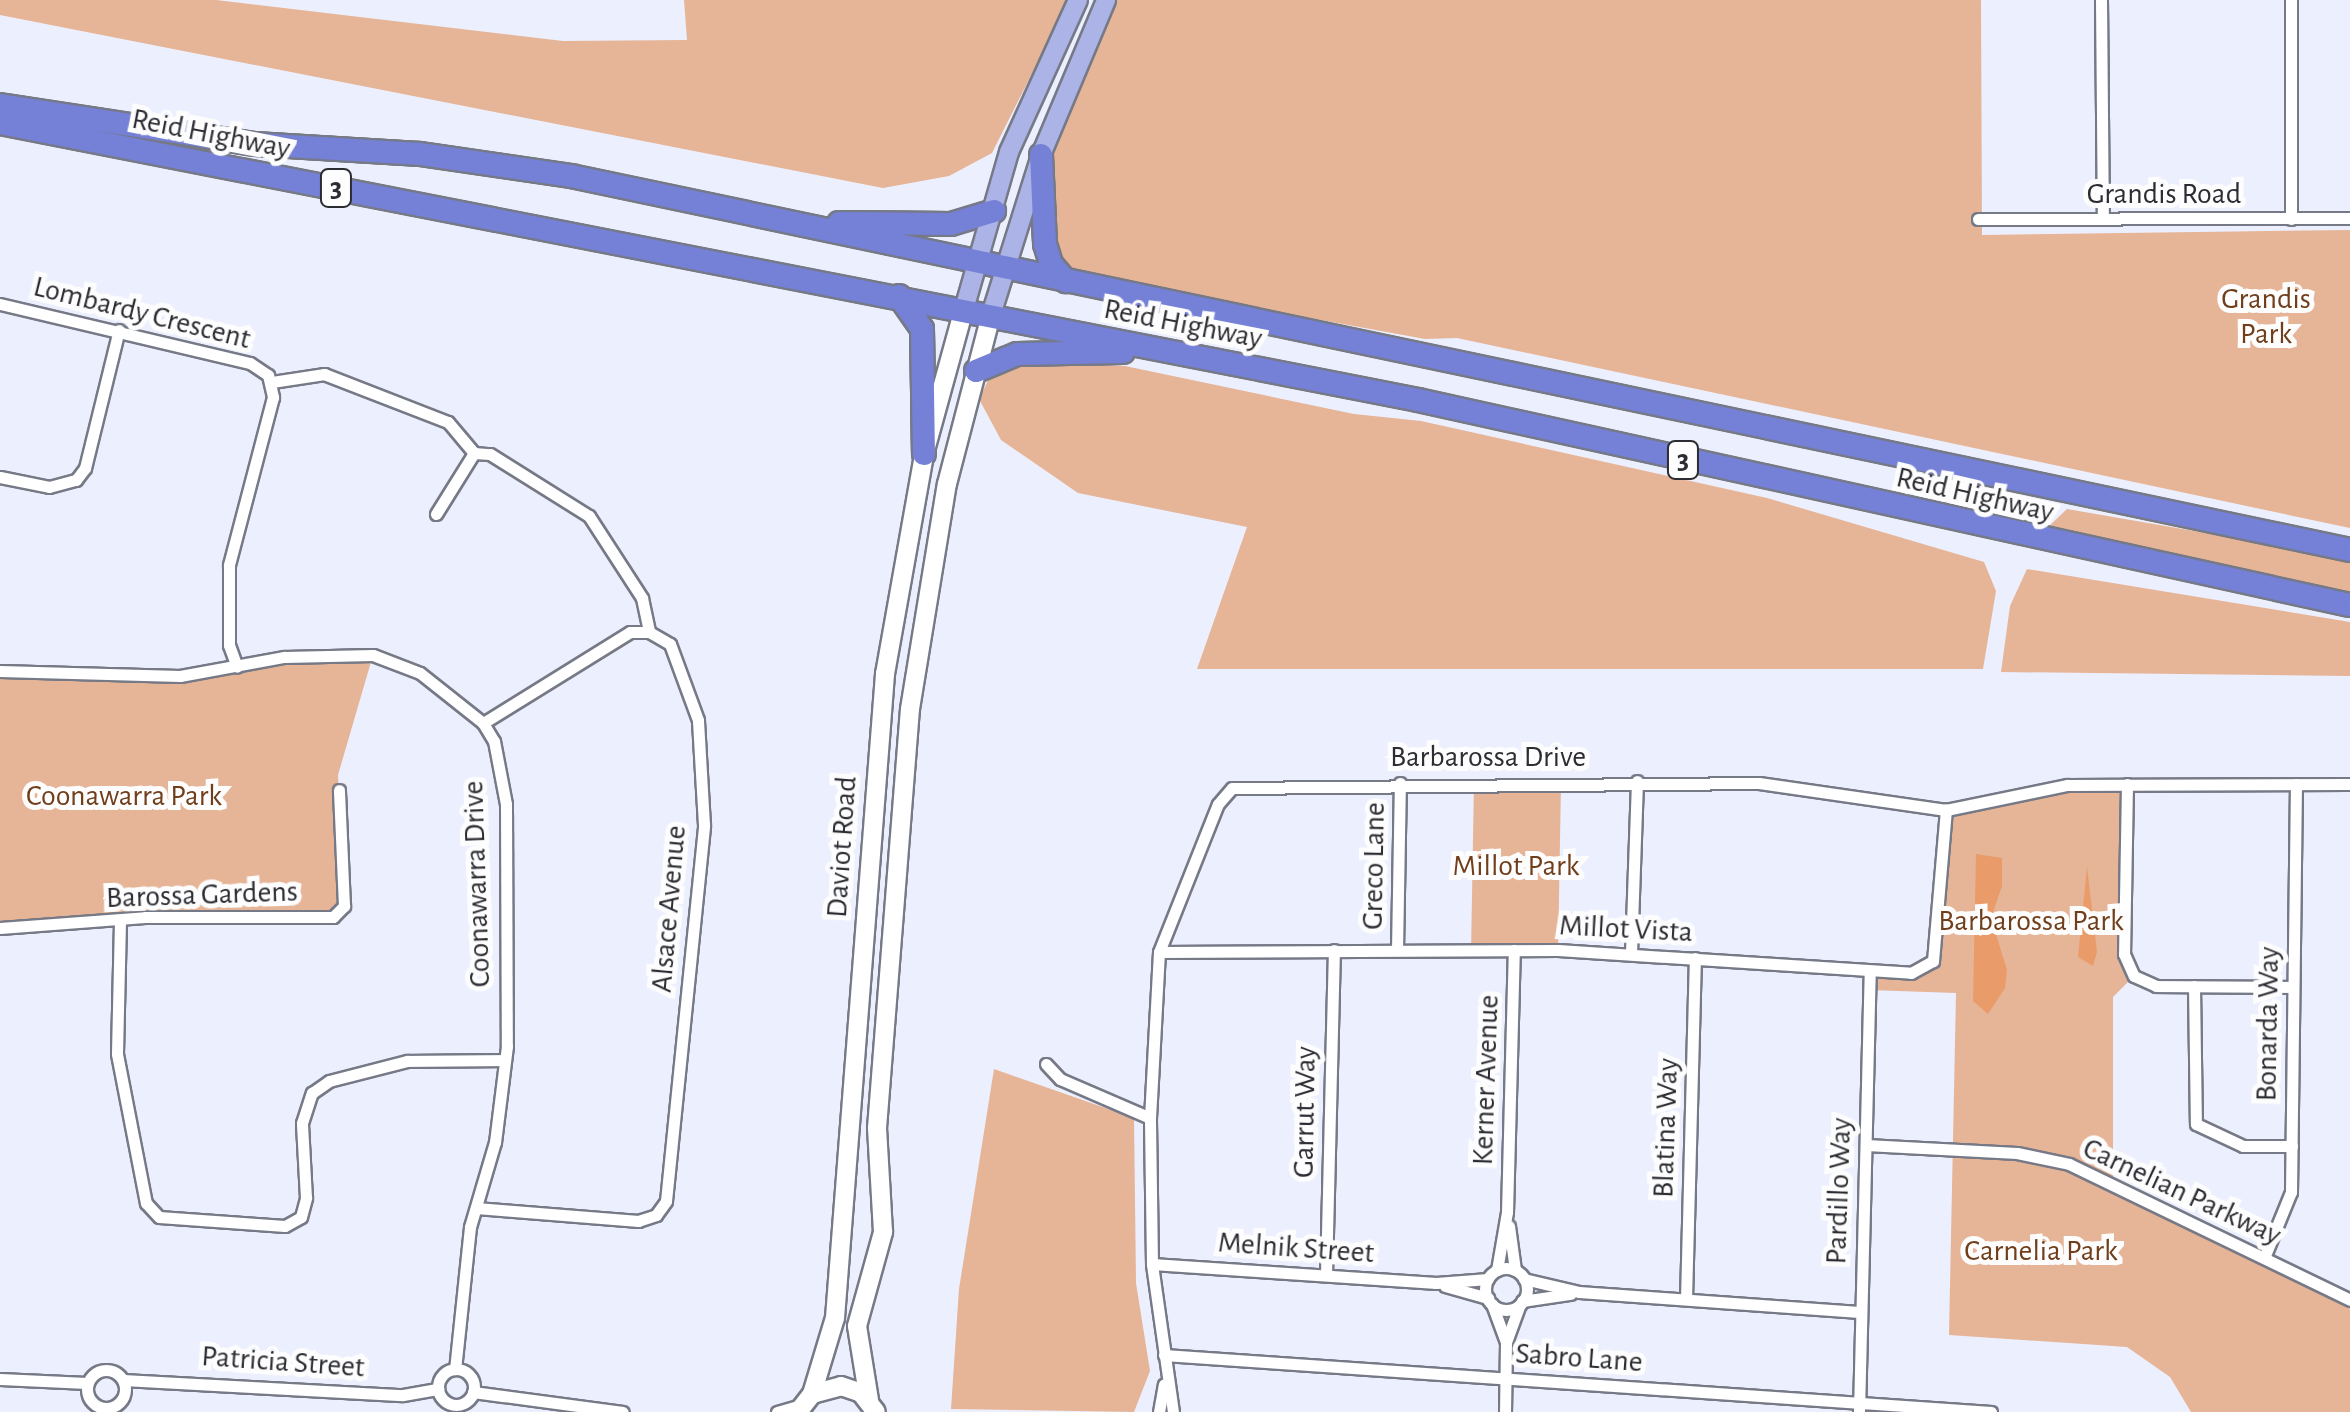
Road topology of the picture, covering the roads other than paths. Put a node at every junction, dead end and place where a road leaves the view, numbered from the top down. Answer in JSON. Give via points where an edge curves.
{"nodes":[{"id":1,"x":1078,"y":0,"type":"edge"},
{"id":2,"x":1106,"y":0,"type":"edge"},
{"id":3,"x":2101,"y":0,"type":"edge"},
{"id":4,"x":2290,"y":0,"type":"edge"},
{"id":5,"x":0,"y":105,"type":"edge"},
{"id":6,"x":0,"y":124,"type":"edge"},
{"id":7,"x":1040,"y":155,"type":"junction"},
{"id":8,"x":572,"y":176,"type":"junction"},
{"id":9,"x":994,"y":211,"type":"junction"},
{"id":10,"x":2291,"y":218,"type":"junction"},
{"id":11,"x":2350,"y":218,"type":"edge"},
{"id":12,"x":1978,"y":219,"type":"dead end"},
{"id":13,"x":2103,"y":219,"type":"junction"},
{"id":14,"x":977,"y":264,"type":"junction"},
{"id":15,"x":1004,"y":270,"type":"junction"},
{"id":16,"x":1066,"y":280,"type":"junction"},
{"id":17,"x":899,"y":296,"type":"junction"},
{"id":18,"x":0,"y":304,"type":"edge"},
{"id":19,"x":964,"y":309,"type":"junction"},
{"id":20,"x":992,"y":315,"type":"junction"},
{"id":21,"x":119,"y":330,"type":"junction"},
{"id":22,"x":1166,"y":351,"type":"junction"},
{"id":23,"x":976,"y":370,"type":"junction"},
{"id":24,"x":272,"y":382,"type":"junction"},
{"id":25,"x":474,"y":453,"type":"junction"},
{"id":26,"x":924,"y":454,"type":"junction"},
{"id":27,"x":0,"y":477,"type":"edge"},
{"id":28,"x":436,"y":514,"type":"dead end"},
{"id":29,"x":2350,"y":550,"type":"edge"},
{"id":30,"x":2350,"y":604,"type":"edge"},
{"id":31,"x":649,"y":632,"type":"junction"},
{"id":32,"x":237,"y":668,"type":"junction"},
{"id":33,"x":0,"y":671,"type":"edge"},
{"id":34,"x":483,"y":723,"type":"junction"},
{"id":35,"x":1637,"y":781,"type":"junction"},
{"id":36,"x":1400,"y":783,"type":"junction"},
{"id":37,"x":2127,"y":784,"type":"junction"},
{"id":38,"x":2296,"y":784,"type":"junction"},
{"id":39,"x":2350,"y":784,"type":"edge"},
{"id":40,"x":339,"y":790,"type":"dead end"},
{"id":41,"x":1946,"y":810,"type":"junction"},
{"id":42,"x":120,"y":922,"type":"junction"},
{"id":43,"x":0,"y":928,"type":"edge"},
{"id":44,"x":1334,"y":950,"type":"junction"},
{"id":45,"x":1397,"y":950,"type":"junction"},
{"id":46,"x":1514,"y":950,"type":"junction"},
{"id":47,"x":1160,"y":952,"type":"junction"},
{"id":48,"x":1631,"y":954,"type":"junction"},
{"id":49,"x":1695,"y":958,"type":"junction"},
{"id":50,"x":1870,"y":971,"type":"junction"},
{"id":51,"x":2194,"y":986,"type":"junction"},
{"id":52,"x":2293,"y":986,"type":"junction"},
{"id":53,"x":505,"y":1060,"type":"junction"},
{"id":54,"x":1046,"y":1064,"type":"dead end"},
{"id":55,"x":1150,"y":1118,"type":"junction"},
{"id":56,"x":1866,"y":1145,"type":"junction"},
{"id":57,"x":2292,"y":1146,"type":"junction"},
{"id":58,"x":476,"y":1208,"type":"junction"},
{"id":59,"x":1507,"y":1212,"type":"junction"},
{"id":60,"x":2264,"y":1258,"type":"junction"},
{"id":61,"x":1152,"y":1264,"type":"junction"},
{"id":62,"x":1493,"y":1274,"type":"junction"},
{"id":63,"x":1520,"y":1274,"type":"junction"},
{"id":64,"x":1326,"y":1276,"type":"junction"},
{"id":65,"x":1436,"y":1283,"type":"junction"},
{"id":66,"x":1579,"y":1292,"type":"junction"},
{"id":67,"x":1686,"y":1299,"type":"junction"},
{"id":68,"x":2350,"y":1300,"type":"edge"},
{"id":69,"x":1490,"y":1301,"type":"junction"},
{"id":70,"x":1521,"y":1302,"type":"junction"},
{"id":71,"x":1859,"y":1312,"type":"junction"},
{"id":72,"x":1506,"y":1342,"type":"junction"},
{"id":73,"x":1164,"y":1355,"type":"junction"},
{"id":74,"x":455,"y":1369,"type":"junction"},
{"id":75,"x":0,"y":1378,"type":"edge"},
{"id":76,"x":1508,"y":1378,"type":"junction"},
{"id":77,"x":123,"y":1380,"type":"junction"},
{"id":78,"x":1165,"y":1380,"type":"junction"},
{"id":79,"x":87,"y":1383,"type":"junction"},
{"id":80,"x":438,"y":1389,"type":"junction"},
{"id":81,"x":473,"y":1392,"type":"junction"},
{"id":82,"x":804,"y":1404,"type":"edge"},
{"id":83,"x":877,"y":1407,"type":"edge"},
{"id":84,"x":1509,"y":1408,"type":"edge"},
{"id":85,"x":1859,"y":1408,"type":"edge"},
{"id":86,"x":104,"y":1410,"type":"edge"},
{"id":87,"x":623,"y":1412,"type":"edge"},
{"id":88,"x":777,"y":1412,"type":"edge"},
{"id":89,"x":1159,"y":1412,"type":"edge"},
{"id":90,"x":1172,"y":1412,"type":"edge"},
{"id":91,"x":1991,"y":1412,"type":"edge"}],
"edges":[{"from":1,"to":9,"type":"main road","via":[[1010,152]]},
{"from":2,"to":7,"type":"main road"},
{"from":3,"to":13,"type":"street"},
{"from":4,"to":10,"type":"street"},
{"from":5,"to":8,"type":"highway","name":"Reid Highway","number":"3","via":[[256,144],[420,154]]},
{"from":6,"to":17,"type":"highway","name":"Reid Highway","number":"3"},
{"from":7,"to":15,"type":"main road"},
{"from":7,"to":16,"type":"highway","via":[[1045,244]]},
{"from":8,"to":9,"type":"highway","via":[[622,174],[842,223],[951,224]]},
{"from":8,"to":14,"type":"highway","name":"Reid Highway","number":"3"},
{"from":9,"to":14,"type":"main road"},
{"from":10,"to":11,"type":"street","name":"Grandis Road"},
{"from":10,"to":13,"type":"street","name":"Grandis Road"},
{"from":12,"to":13,"type":"street","name":"Grandis Road"},
{"from":14,"to":15,"type":"highway","name":"Reid Highway","number":"3"},
{"from":14,"to":19,"type":"main road"},
{"from":15,"to":16,"type":"highway","name":"Reid Highway","number":"3"},
{"from":15,"to":20,"type":"main road"},
{"from":16,"to":29,"type":"highway","name":"Reid Highway","number":"3"},
{"from":17,"to":19,"type":"highway","name":"Reid Highway","number":"3"},
{"from":17,"to":26,"type":"highway","via":[[922,329]]},
{"from":18,"to":21,"type":"street","name":"Lombardy Crescent"},
{"from":19,"to":20,"type":"highway","name":"Reid Highway","number":"3"},
{"from":19,"to":26,"type":"street","name":"Daviot Road"},
{"from":20,"to":22,"type":"highway","name":"Reid Highway","number":"3"},
{"from":20,"to":23,"type":"street","name":"Daviot Road"},
{"from":21,"to":24,"type":"street","name":"Lombardy Crescent","via":[[250,363]]},
{"from":21,"to":27,"type":"street","via":[[85,468],[76,480],[49,487]]},
{"from":22,"to":23,"type":"highway","via":[[1017,354]]},
{"from":22,"to":30,"type":"highway","name":"Reid Highway","number":"3"},
{"from":23,"to":83,"type":"street","name":"Daviot Road","via":[[946,484],[910,709],[877,1128],[884,1232],[858,1326]]},
{"from":24,"to":25,"type":"street","via":[[324,374],[448,422]]},
{"from":24,"to":32,"type":"street","name":"Lombardy Crescent","via":[[230,565],[230,645]]},
{"from":25,"to":28,"type":"street"},
{"from":25,"to":31,"type":"street","via":[[490,454],[590,516],[642,598]]},
{"from":26,"to":82,"type":"street","name":"Daviot Road","via":[[878,728],[835,1318]]},
{"from":31,"to":34,"type":"street","via":[[630,632]]},
{"from":31,"to":58,"type":"street","name":"Alsace Avenue","via":[[670,644],[698,720],[704,825],[666,1202],[656,1215],[638,1221]]},
{"from":32,"to":33,"type":"street","via":[[180,676]]},
{"from":32,"to":34,"type":"street","via":[[284,657],[398,661]]},
{"from":34,"to":53,"type":"street","name":"Coonawarra Drive","via":[[494,742],[506,804]]},
{"from":35,"to":36,"type":"street","name":"Barbarossa Drive"},
{"from":35,"to":41,"type":"street","name":"Barbarossa Drive","via":[[1788,784]]},
{"from":35,"to":48,"type":"street"},
{"from":36,"to":45,"type":"street","name":"Greco Lane"},
{"from":36,"to":47,"type":"street","name":"Barbarossa Drive","via":[[1232,788],[1218,804]]},
{"from":37,"to":38,"type":"street","name":"Barbarossa Drive"},
{"from":37,"to":41,"type":"street","name":"Barbarossa Drive","via":[[2043,787]]},
{"from":37,"to":51,"type":"street","via":[[2124,954],[2144,982]]},
{"from":38,"to":39,"type":"street","name":"Barbarossa Drive"},
{"from":38,"to":52,"type":"street","name":"Bonarda Way"},
{"from":40,"to":42,"type":"street","name":"Barossa Gardens","via":[[344,906],[333,917]]},
{"from":41,"to":50,"type":"street","name":"Millot Vista","via":[[1934,960],[1912,972]]},
{"from":42,"to":43,"type":"street","name":"Barossa Gardens"},
{"from":42,"to":53,"type":"street","via":[[116,1054],[146,1203],[159,1217],[286,1226],[301,1217],[302,1122],[312,1093],[329,1081],[407,1061]]},
{"from":44,"to":45,"type":"street","name":"Millot Vista"},
{"from":44,"to":47,"type":"street","name":"Millot Vista"},
{"from":44,"to":64,"type":"street","name":"Garrut Way"},
{"from":45,"to":46,"type":"street","name":"Millot Vista"},
{"from":46,"to":48,"type":"street","name":"Millot Vista"},
{"from":46,"to":59,"type":"street","name":"Kerner Avenue"},
{"from":47,"to":55,"type":"street","name":"Barbarossa Drive"},
{"from":48,"to":49,"type":"street","name":"Millot Vista"},
{"from":49,"to":50,"type":"street","name":"Millot Vista"},
{"from":49,"to":67,"type":"street","name":"Blatina Way"},
{"from":50,"to":56,"type":"street","name":"Pardillo Way"},
{"from":51,"to":52,"type":"street"},
{"from":51,"to":57,"type":"street","via":[[2196,1124],[2230,1143]]},
{"from":52,"to":57,"type":"street","name":"Bonarda Way"},
{"from":53,"to":58,"type":"street","name":"Coonawarra Drive","via":[[495,1142]]},
{"from":54,"to":55,"type":"street","via":[[1060,1079]]},
{"from":55,"to":61,"type":"street","name":"Barbarossa Drive"},
{"from":56,"to":60,"type":"street","name":"Carnelian Parkway","via":[[2017,1153],[2068,1164]]},
{"from":56,"to":71,"type":"street","name":"Pardillo Way"},
{"from":57,"to":60,"type":"street","name":"Bonarda Way","via":[[2290,1198]]},
{"from":58,"to":74,"type":"street","name":"Coonawarra Drive"},
{"from":59,"to":62,"type":"street","name":"Kerner Avenue"},
{"from":59,"to":63,"type":"street","name":"Kerner Avenue"},
{"from":60,"to":68,"type":"street","name":"Carnelian Parkway"},
{"from":61,"to":64,"type":"street","name":"Melnik Street"},
{"from":61,"to":73,"type":"street","name":"Barbarossa Drive"},
{"from":62,"to":63,"type":"street","name":"Melnik Street"},
{"from":62,"to":65,"type":"street","name":"Melnik Street"},
{"from":62,"to":69,"type":"street","name":"Kerner Avenue"},
{"from":63,"to":66,"type":"street"},
{"from":63,"to":70,"type":"street","name":"Kerner Avenue"},
{"from":64,"to":65,"type":"street","name":"Melnik Street"},
{"from":65,"to":69,"type":"street","name":"Melnik Street"},
{"from":66,"to":67,"type":"street"},
{"from":66,"to":70,"type":"street"},
{"from":67,"to":71,"type":"street"},
{"from":69,"to":70,"type":"street","name":"Melnik Street","via":[[1506,1309]]},
{"from":69,"to":72,"type":"street"},
{"from":70,"to":72,"type":"street"},
{"from":71,"to":85,"type":"street","name":"Pardillo Way"},
{"from":72,"to":76,"type":"street"},
{"from":73,"to":76,"type":"street","name":"Sabro Lane"},
{"from":73,"to":78,"type":"street","name":"Barbarossa Drive"},
{"from":74,"to":80,"type":"street","via":[[442,1376]]},
{"from":74,"to":81,"type":"street","via":[[468,1374]]},
{"from":75,"to":79,"type":"street"},
{"from":76,"to":84,"type":"street"},
{"from":76,"to":85,"type":"street","name":"Sabro Lane"},
{"from":77,"to":79,"type":"street","via":[[108,1370]]},
{"from":77,"to":80,"type":"street","name":"Patricia Street","via":[[403,1395]]},
{"from":77,"to":86,"type":"street","via":[[122,1400]]},
{"from":78,"to":89,"type":"street","name":"Barbarossa Drive"},
{"from":78,"to":90,"type":"street","name":"Barbarossa Drive"},
{"from":79,"to":86,"type":"street","via":[[92,1402]]},
{"from":80,"to":81,"type":"street","via":[[451,1404]]},
{"from":81,"to":87,"type":"street"},
{"from":82,"to":83,"type":"street","via":[[842,1386]]},
{"from":82,"to":88,"type":"street"},
{"from":85,"to":91,"type":"street","name":"Sabro Lane"}]}
